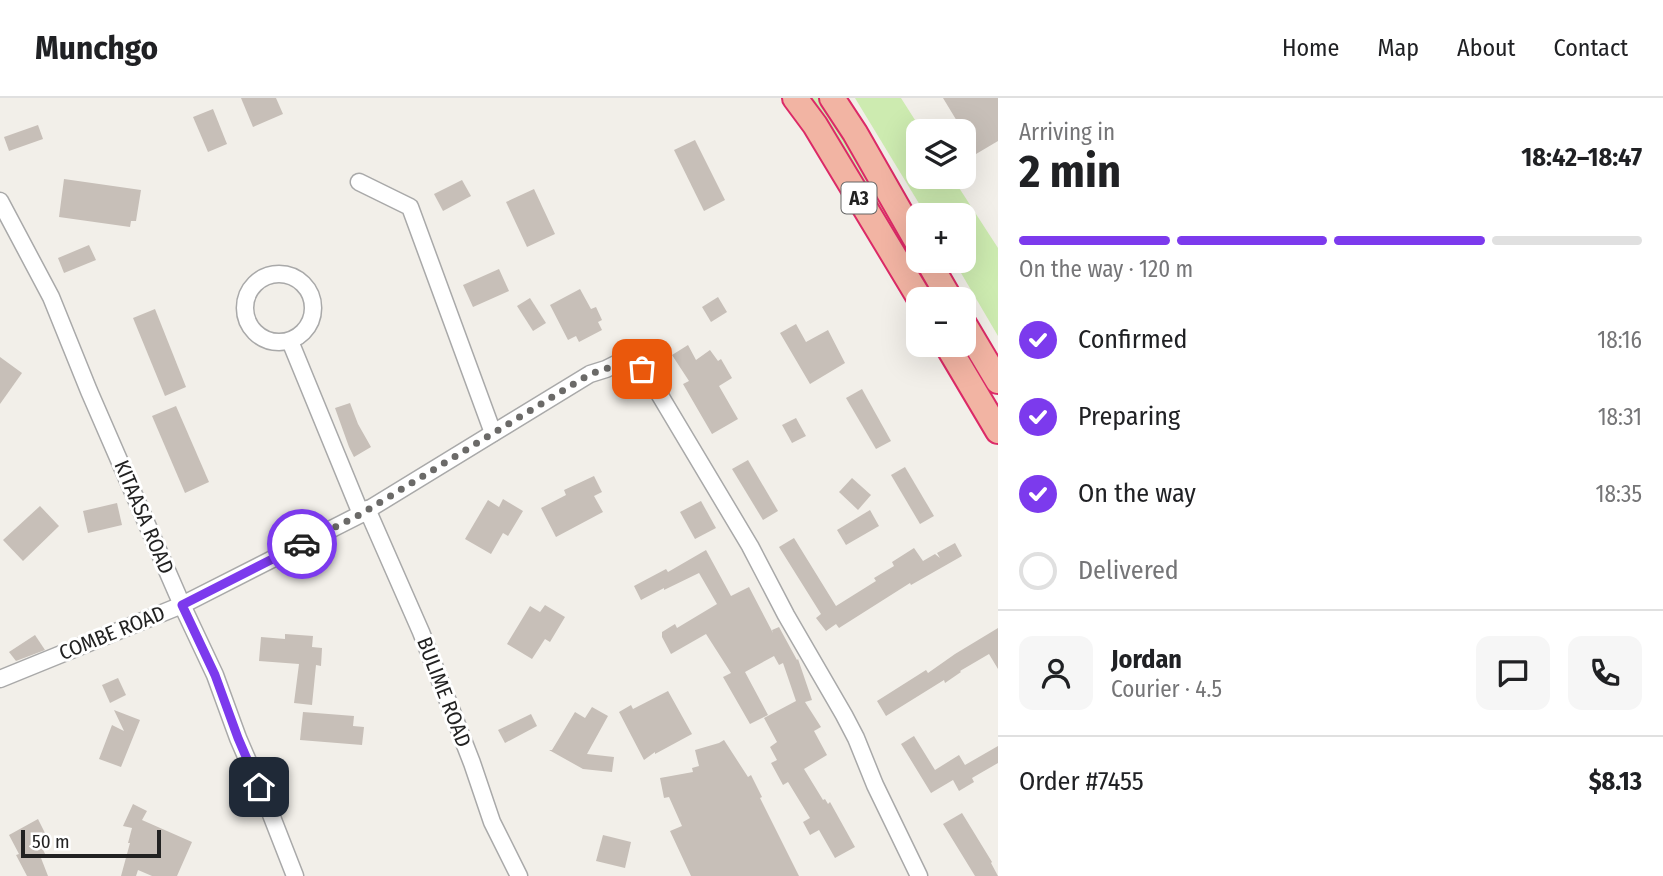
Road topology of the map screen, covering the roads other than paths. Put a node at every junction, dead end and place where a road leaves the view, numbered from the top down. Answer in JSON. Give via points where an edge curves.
{"nodes":[{"id":1,"x":795,"y":98,"type":"edge"},
{"id":2,"x":832,"y":98,"type":"edge"},
{"id":3,"x":359,"y":182,"type":"dead end"},
{"id":4,"x":0,"y":201,"type":"edge"},
{"id":5,"x":906,"y":222,"type":"edge"},
{"id":6,"x":913,"y":287,"type":"edge"},
{"id":7,"x":290,"y":341,"type":"junction"},
{"id":8,"x":976,"y":344,"type":"edge"},
{"id":9,"x":954,"y":357,"type":"edge"},
{"id":10,"x":998,"y":382,"type":"edge"},
{"id":11,"x":998,"y":431,"type":"edge"},
{"id":12,"x":493,"y":432,"type":"junction"},
{"id":13,"x":364,"y":511,"type":"junction"},
{"id":14,"x":182,"y":605,"type":"junction"},
{"id":15,"x":0,"y":679,"type":"edge"},
{"id":16,"x":295,"y":876,"type":"edge"},
{"id":17,"x":519,"y":876,"type":"edge"},
{"id":18,"x":919,"y":876,"type":"edge"}],
"edges":[{"from":1,"to":6,"type":"highway","number":"A3"},
{"from":2,"to":5,"type":"highway","number":"A3"},
{"from":3,"to":12,"type":"street","via":[[410,207]]},
{"from":4,"to":14,"type":"street","name":"KITAASA ROAD","via":[[51,297]]},
{"from":7,"to":7,"type":"street","via":[[305,332],[314,316],[314,299],[306,284],[291,274],[274,273],[259,279],[249,291],[244,306],[247,321],[257,335],[273,342]]},
{"from":7,"to":13,"type":"street","name":"BULIME ROAD"},
{"from":8,"to":10,"type":"highway"},
{"from":9,"to":11,"type":"highway"},
{"from":12,"to":13,"type":"street","name":"COMBE ROAD"},
{"from":12,"to":18,"type":"street","name":"COMBE ROAD","via":[[590,374],[626,359],[642,369],[750,545],[821,673]]},
{"from":13,"to":14,"type":"street","name":"COMBE ROAD"},
{"from":13,"to":17,"type":"street","name":"BULIME ROAD","via":[[421,632],[492,822]]},
{"from":14,"to":15,"type":"street","name":"COMBE ROAD"},
{"from":14,"to":16,"type":"street","name":"KITAASA ROAD","via":[[215,675]]}]}
